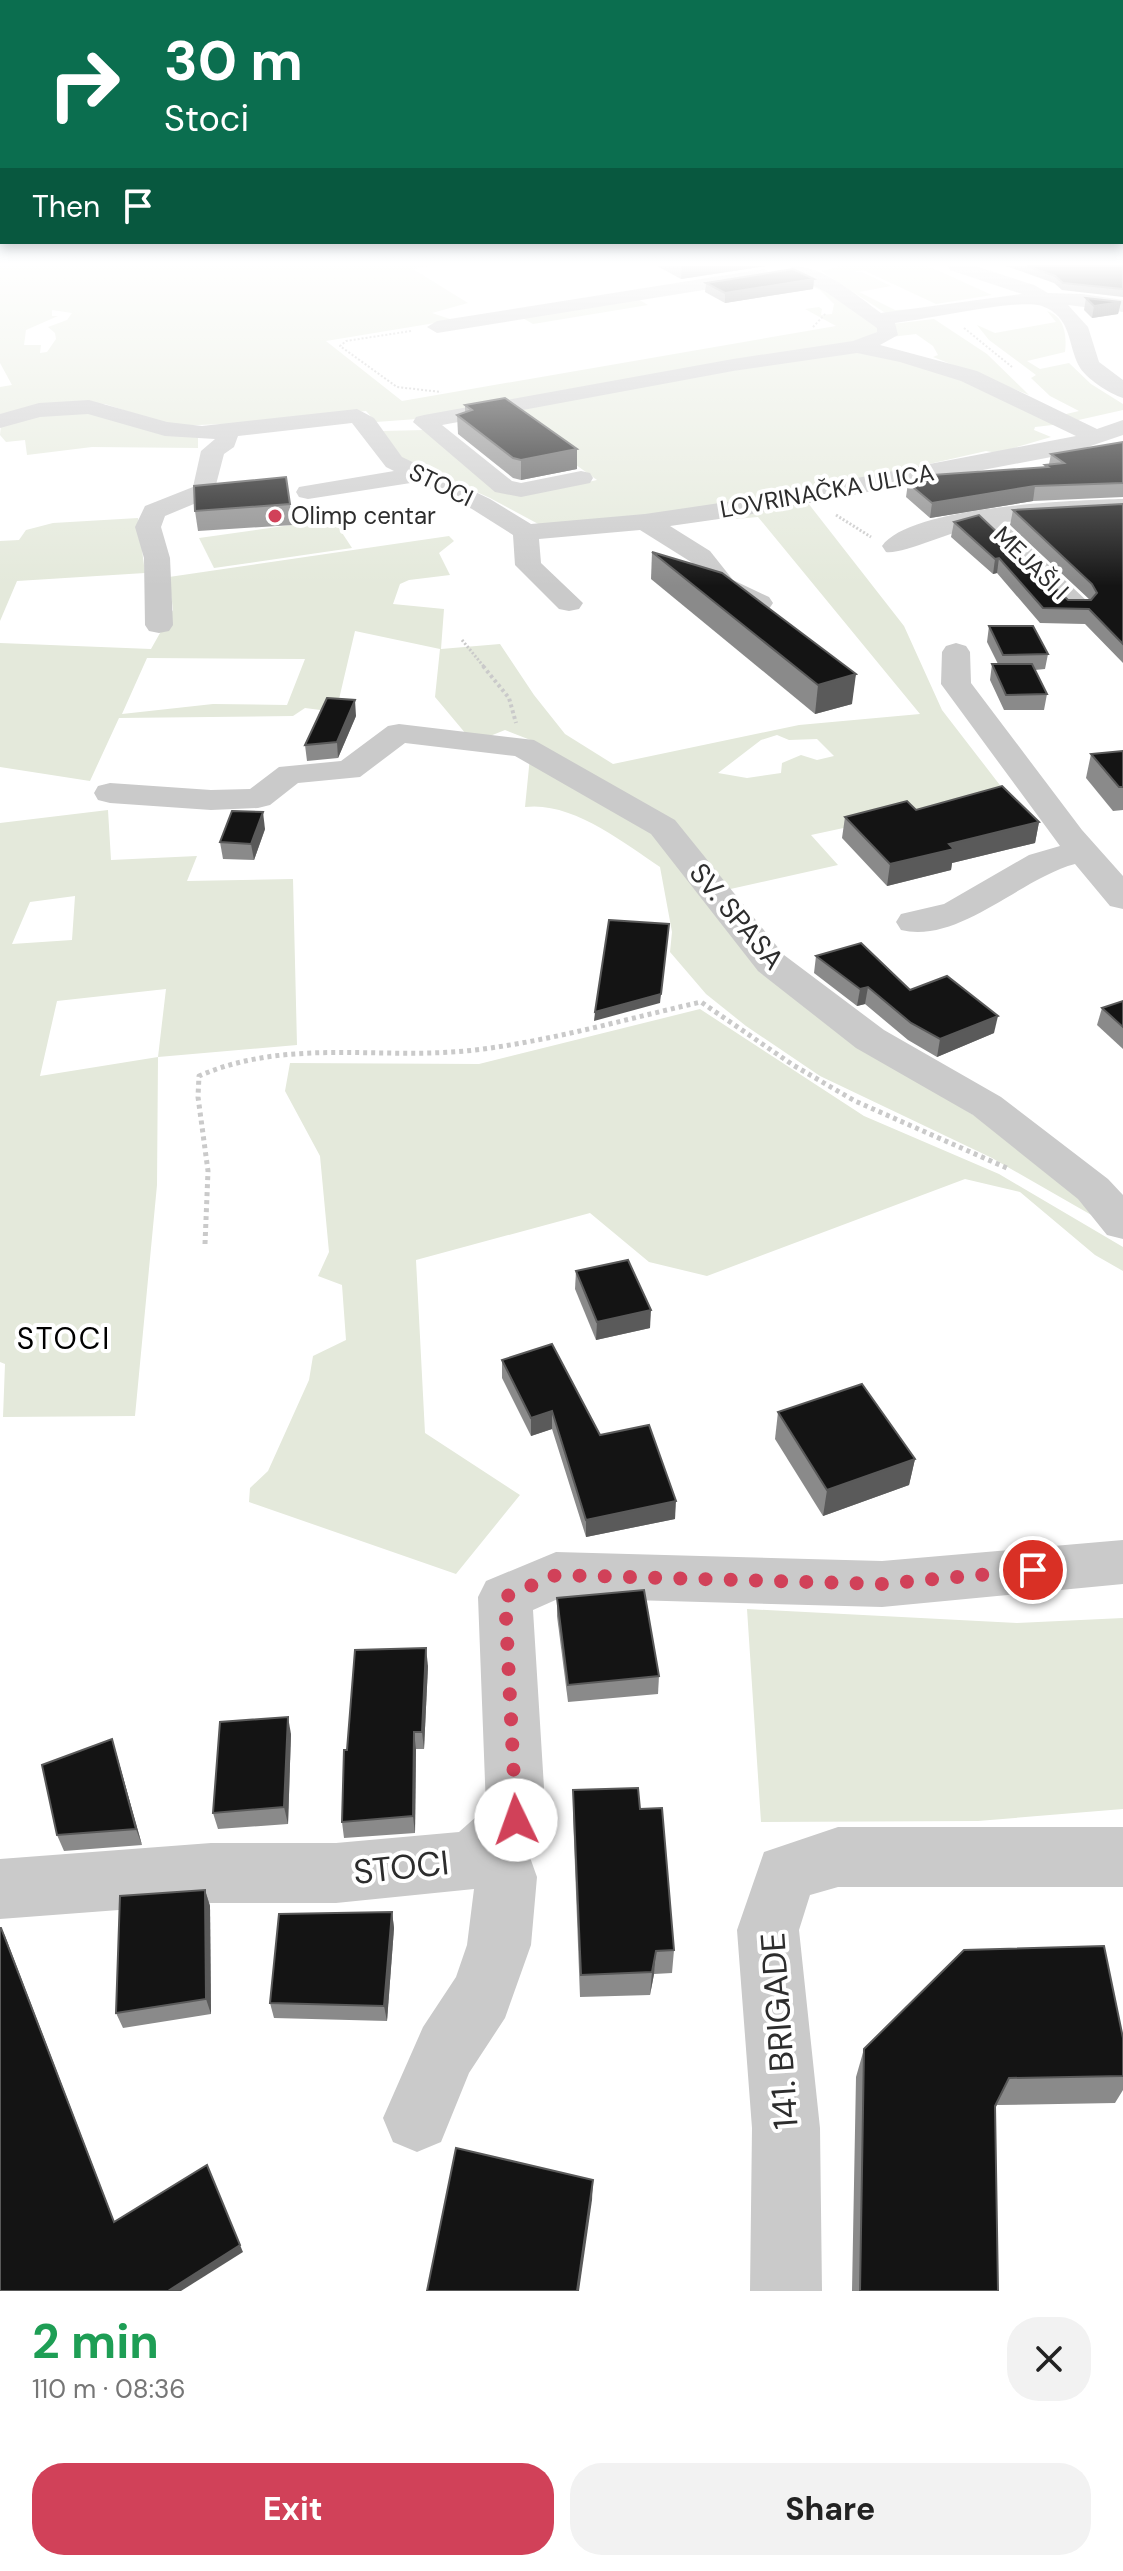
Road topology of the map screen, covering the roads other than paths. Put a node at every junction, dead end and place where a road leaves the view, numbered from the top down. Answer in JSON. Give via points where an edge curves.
{"nodes":[{"id":1,"x":688,"y":373,"type":"edge"},
{"id":2,"x":959,"y":373,"type":"edge"},
{"id":3,"x":1099,"y":373,"type":"edge"},
{"id":4,"x":1123,"y":391,"type":"edge"},
{"id":5,"x":0,"y":421,"type":"edge"},
{"id":6,"x":424,"y":422,"type":"junction"},
{"id":7,"x":1123,"y":427,"type":"edge"},
{"id":8,"x":370,"y":429,"type":"junction"},
{"id":9,"x":227,"y":431,"type":"junction"},
{"id":10,"x":1096,"y":437,"type":"junction"},
{"id":11,"x":418,"y":475,"type":"junction"},
{"id":12,"x":581,"y":478,"type":"dead end"},
{"id":13,"x":308,"y":492,"type":"dead end"},
{"id":14,"x":1123,"y":507,"type":"edge"},
{"id":15,"x":985,"y":519,"type":"junction"},
{"id":16,"x":645,"y":522,"type":"junction"},
{"id":17,"x":526,"y":532,"type":"junction"},
{"id":18,"x":897,"y":544,"type":"road end"},
{"id":19,"x":569,"y":603,"type":"dead end"},
{"id":20,"x":1077,"y":607,"type":"edge"},
{"id":21,"x":776,"y":616,"type":"edge"},
{"id":22,"x":159,"y":625,"type":"dead end"},
{"id":23,"x":956,"y":652,"type":"dead end"},
{"id":24,"x":110,"y":793,"type":"dead end"},
{"id":25,"x":1082,"y":851,"type":"junction"},
{"id":26,"x":1123,"y":898,"type":"edge"},
{"id":27,"x":914,"y":922,"type":"dead end"},
{"id":28,"x":1123,"y":1224,"type":"edge"},
{"id":29,"x":1123,"y":1562,"type":"edge"},
{"id":30,"x":494,"y":1840,"type":"junction"},
{"id":31,"x":1123,"y":1857,"type":"edge"},
{"id":32,"x":0,"y":1889,"type":"edge"},
{"id":33,"x":417,"y":2118,"type":"dead end"},
{"id":34,"x":786,"y":2291,"type":"edge"}],
"edges":[{"from":1,"to":6,"type":"street"},
{"from":2,"to":10,"type":"street"},
{"from":3,"to":4,"type":"street"},
{"from":5,"to":9,"type":"street","via":[[49,408],[89,407],[183,432]]},
{"from":6,"to":8,"type":"street"},
{"from":6,"to":12,"type":"street","via":[[504,487],[521,490]]},
{"from":7,"to":10,"type":"street","name":"LOVRINAČKA ULICA"},
{"from":8,"to":9,"type":"street","via":[[362,419],[349,416]]},
{"from":8,"to":11,"type":"street","name":"STOCI","via":[[394,462]]},
{"from":9,"to":22,"type":"street","via":[[226,442],[213,451],[204,491],[154,511],[148,527],[157,558]]},
{"from":10,"to":16,"type":"street","name":"LOVRINAČKA ULICA","via":[[993,463]]},
{"from":11,"to":13,"type":"street"},
{"from":11,"to":17,"type":"street","name":"STOCI"},
{"from":14,"to":15,"type":"street","via":[[1053,507]]},
{"from":15,"to":18,"type":"street","via":[[919,531]]},
{"from":15,"to":20,"type":"street","name":"MEJAŠI I"},
{"from":16,"to":17,"type":"street","name":"LOVRINAČKA ULICA"},
{"from":16,"to":21,"type":"street","via":[[706,560],[722,585]]},
{"from":17,"to":19,"type":"street","via":[[528,565]]},
{"from":23,"to":25,"type":"street","via":[[956,684]]},
{"from":24,"to":28,"type":"street","name":"SV. SPASA","via":[[258,798],[290,774],[349,770],[399,733],[523,747],[663,827],[771,963],[870,1039],[987,1106],[1093,1189]]},
{"from":25,"to":26,"type":"street"},
{"from":25,"to":27,"type":"street","via":[[1041,862],[956,912]]},
{"from":29,"to":30,"type":"street","name":"STOCI","via":[[882,1584],[556,1575],[505,1597],[516,1820]]},
{"from":30,"to":32,"type":"street","name":"STOCI","via":[[472,1860],[457,1862]]},
{"from":30,"to":33,"type":"street","via":[[506,1877],[499,1945],[482,1995],[446,2050]]},
{"from":31,"to":34,"type":"street","name":"141. BRIGADE","via":[[838,1857],[786,1873],[768,1930],[786,2128]]}]}
